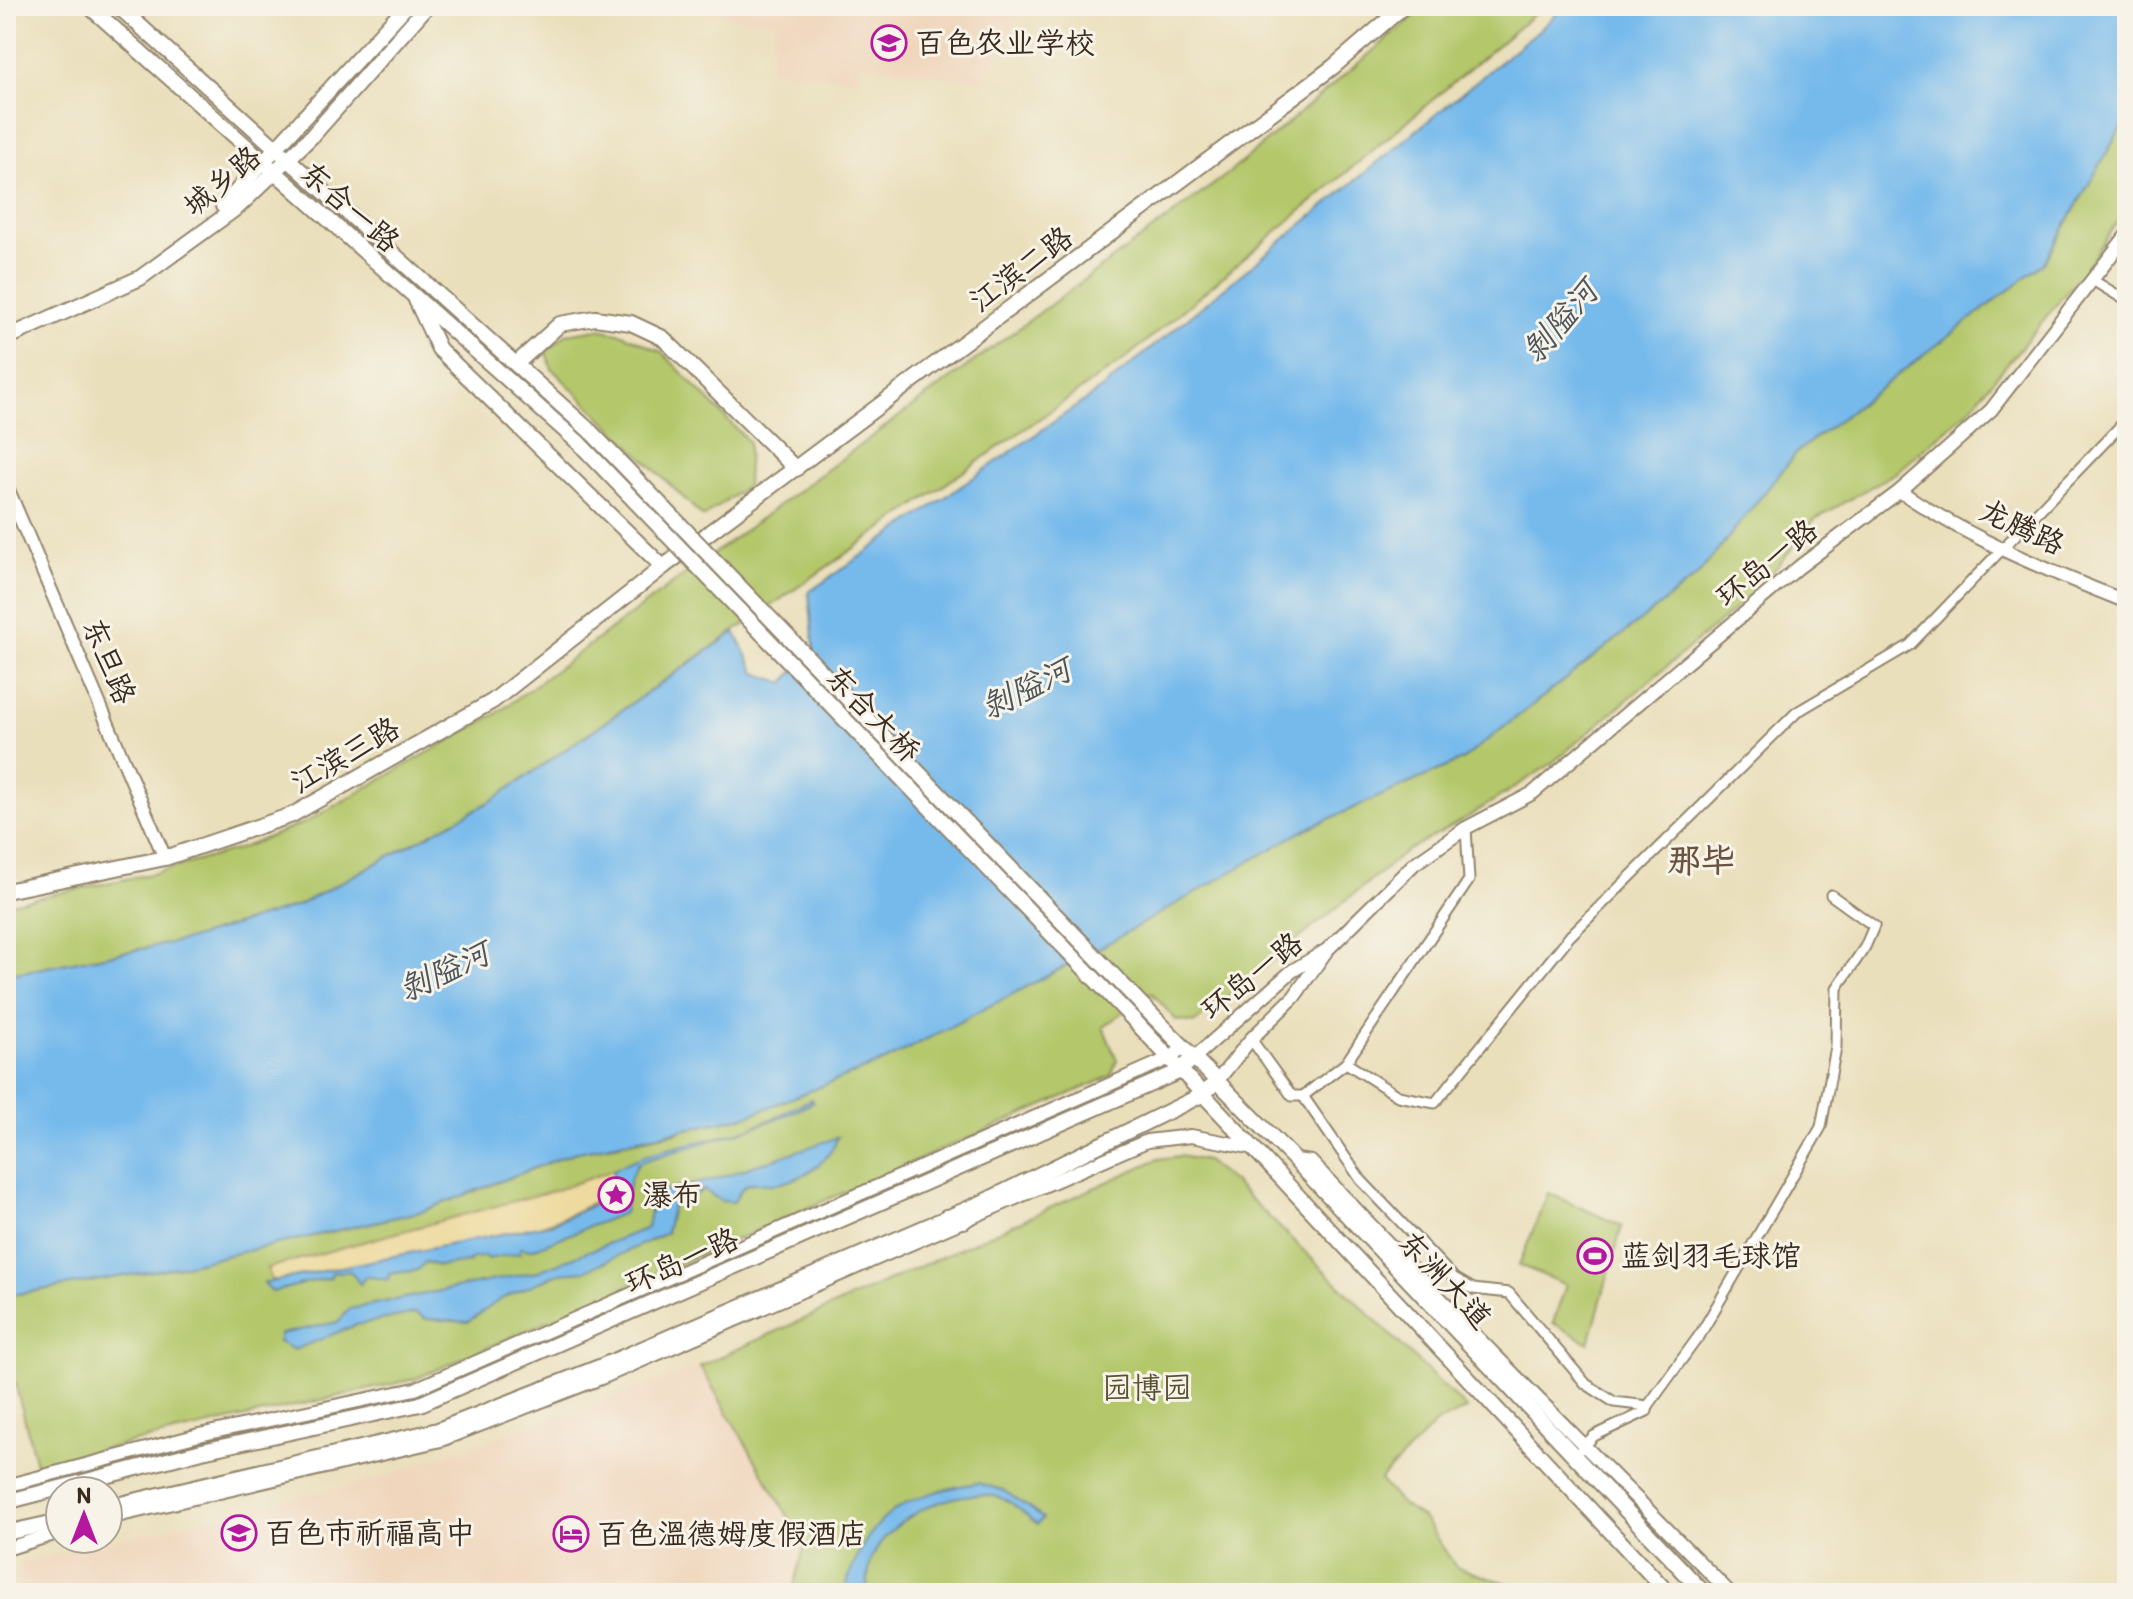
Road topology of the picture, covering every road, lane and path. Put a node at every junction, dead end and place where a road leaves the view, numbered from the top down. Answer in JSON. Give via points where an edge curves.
{"nodes":[{"id":1,"x":89,"y":6,"type":"edge"},
{"id":2,"x":118,"y":6,"type":"edge"},
{"id":3,"x":406,"y":6,"type":"edge"},
{"id":4,"x":427,"y":6,"type":"edge"},
{"id":5,"x":1404,"y":6,"type":"edge"},
{"id":6,"x":277,"y":149,"type":"junction"},
{"id":7,"x":289,"y":160,"type":"junction"},
{"id":8,"x":260,"y":161,"type":"junction"},
{"id":9,"x":272,"y":173,"type":"junction"},
{"id":10,"x":2127,"y":235,"type":"edge"},
{"id":11,"x":2094,"y":281,"type":"junction"},
{"id":12,"x":416,"y":300,"type":"junction"},
{"id":13,"x":2127,"y":301,"type":"edge"},
{"id":14,"x":6,"y":328,"type":"edge"},
{"id":15,"x":6,"y":338,"type":"edge"},
{"id":16,"x":516,"y":364,"type":"junction"},
{"id":17,"x":2127,"y":419,"type":"edge"},
{"id":18,"x":591,"y":432,"type":"joint"},
{"id":19,"x":579,"y":443,"type":"joint"},
{"id":20,"x":796,"y":469,"type":"junction"},
{"id":21,"x":6,"y":485,"type":"edge"},
{"id":22,"x":1900,"y":491,"type":"junction"},
{"id":23,"x":2003,"y":549,"type":"junction"},
{"id":24,"x":663,"y":567,"type":"junction"},
{"id":25,"x":2127,"y":602,"type":"edge"},
{"id":26,"x":1466,"y":828,"type":"junction"},
{"id":27,"x":165,"y":858,"type":"junction"},
{"id":28,"x":6,"y":891,"type":"edge"},
{"id":29,"x":1831,"y":895,"type":"dead end"},
{"id":30,"x":1327,"y":950,"type":"junction"},
{"id":31,"x":1144,"y":1007,"type":"joint"},
{"id":32,"x":1133,"y":1019,"type":"joint"},
{"id":33,"x":1251,"y":1039,"type":"junction"},
{"id":34,"x":1190,"y":1052,"type":"junction"},
{"id":35,"x":1167,"y":1059,"type":"junction"},
{"id":36,"x":1346,"y":1063,"type":"junction"},
{"id":37,"x":1178,"y":1072,"type":"junction"},
{"id":38,"x":1218,"y":1080,"type":"junction"},
{"id":39,"x":1202,"y":1095,"type":"junction"},
{"id":40,"x":1303,"y":1096,"type":"junction"},
{"id":41,"x":1249,"y":1147,"type":"junction"},
{"id":42,"x":1295,"y":1160,"type":"junction"},
{"id":43,"x":1322,"y":1188,"type":"junction"},
{"id":44,"x":979,"y":1204,"type":"junction"},
{"id":45,"x":1303,"y":1205,"type":"junction"},
{"id":46,"x":946,"y":1217,"type":"junction"},
{"id":47,"x":964,"y":1221,"type":"junction"},
{"id":48,"x":1648,"y":1406,"type":"junction"},
{"id":49,"x":1580,"y":1450,"type":"junction"},
{"id":50,"x":6,"y":1486,"type":"edge"},
{"id":51,"x":6,"y":1502,"type":"edge"},
{"id":52,"x":124,"y":1503,"type":"edge"},
{"id":53,"x":124,"y":1514,"type":"edge"},
{"id":54,"x":44,"y":1525,"type":"edge"},
{"id":55,"x":6,"y":1533,"type":"edge"},
{"id":56,"x":44,"y":1537,"type":"edge"},
{"id":57,"x":6,"y":1549,"type":"edge"},
{"id":58,"x":1668,"y":1593,"type":"edge"},
{"id":59,"x":1704,"y":1593,"type":"edge"},
{"id":60,"x":1730,"y":1593,"type":"edge"}],
"edges":[{"from":1,"to":8,"type":"main road","name":"东合一路"},
{"from":2,"to":6,"type":"main road","name":"东合一路"},
{"from":3,"to":6,"type":"main road","name":"城乡路"},
{"from":4,"to":7,"type":"main road","name":"城乡路"},
{"from":5,"to":20,"type":"main road","name":"江滨二路","via":[[1333,67]]},
{"from":6,"to":7,"type":"main road","name":"东合一路"},
{"from":6,"to":8,"type":"main road","name":"城乡路"},
{"from":7,"to":9,"type":"main road","name":"城乡路"},
{"from":7,"to":16,"type":"main road","name":"东合一路"},
{"from":8,"to":9,"type":"main road","name":"东合一路"},
{"from":8,"to":14,"type":"main road","name":"城乡路","via":[[232,199],[136,270]]},
{"from":9,"to":12,"type":"main road","name":"东合一路"},
{"from":9,"to":15,"type":"main road","name":"城乡路","via":[[239,206],[140,278]]},
{"from":10,"to":11,"type":"street","name":"环岛一路"},
{"from":11,"to":13,"type":"street"},
{"from":11,"to":22,"type":"street","name":"环岛一路","via":[[1991,410]]},
{"from":12,"to":19,"type":"main road","name":"东合一路"},
{"from":12,"to":24,"type":"main road","via":[[439,349]]},
{"from":16,"to":18,"type":"main road","name":"东合一路"},
{"from":16,"to":20,"type":"main road","via":[[560,324],[595,318],[631,323],[663,338]]},
{"from":17,"to":23,"type":"street"},
{"from":18,"to":31,"type":"main road","name":"东合大桥","bridge":true},
{"from":19,"to":32,"type":"main road","name":"东合大桥","bridge":true},
{"from":20,"to":24,"type":"main road","name":"江滨二路"},
{"from":21,"to":27,"type":"street","name":"东旦路"},
{"from":22,"to":23,"type":"street","name":"龙腾路"},
{"from":22,"to":26,"type":"street","name":"环岛一路","via":[[1799,567],[1533,793]]},
{"from":23,"to":25,"type":"street","name":"龙腾路"},
{"from":23,"to":36,"type":"street","via":[[1910,645],[1797,712],[1570,936],[1435,1103],[1398,1096]]},
{"from":24,"to":27,"type":"main road","name":"江滨三路","via":[[493,701],[292,815]]},
{"from":26,"to":30,"type":"street","name":"环岛一路","via":[[1414,864]]},
{"from":26,"to":36,"type":"street","via":[[1469,880]]},
{"from":27,"to":28,"type":"main road","name":"江滨三路"},
{"from":29,"to":48,"type":"street","via":[[1874,926],[1837,988],[1836,1047],[1821,1127],[1701,1333]]},
{"from":30,"to":33,"type":"street","name":"环岛一路","via":[[1294,997]]},
{"from":30,"to":34,"type":"street","name":"环岛一路","via":[[1292,971]]},
{"from":31,"to":34,"type":"main road","name":"东洲大道"},
{"from":32,"to":35,"type":"main road","name":"东洲大道"},
{"from":33,"to":38,"type":"street","name":"环岛一路"},
{"from":33,"to":40,"type":"street","via":[[1292,1096]]},
{"from":34,"to":35,"type":"street"},
{"from":34,"to":37,"type":"main road","name":"环岛一路"},
{"from":34,"to":38,"type":"main road","name":"东洲大道"},
{"from":35,"to":37,"type":"main road","name":"东洲大道"},
{"from":35,"to":50,"type":"street","via":[[415,1389],[199,1435]]},
{"from":36,"to":40,"type":"street"},
{"from":37,"to":39,"type":"main road","name":"东洲大道"},
{"from":37,"to":51,"type":"main road","name":"环岛一路","via":[[420,1404],[202,1451]]},
{"from":38,"to":39,"type":"main road","name":"环岛一路"},
{"from":38,"to":42,"type":"main road","name":"东洲大道"},
{"from":39,"to":41,"type":"main road","name":"东洲大道"},
{"from":39,"to":44,"type":"main road","name":"环岛一路"},
{"from":40,"to":48,"type":"street","via":[[1369,1189],[1454,1278],[1473,1289],[1509,1293],[1586,1384],[1614,1402]]},
{"from":41,"to":45,"type":"main road","name":"东洲大道"},
{"from":41,"to":47,"type":"street","via":[[1191,1136],[1147,1141]]},
{"from":42,"to":43,"type":"main road","name":"东洲大道"},
{"from":42,"to":49,"type":"street","via":[[1311,1162]]},
{"from":43,"to":45,"type":"main road"},
{"from":43,"to":49,"type":"main road","name":"东洲大道"},
{"from":44,"to":46,"type":"main road","name":"环岛一路"},
{"from":44,"to":47,"type":"main road"},
{"from":45,"to":58,"type":"main road","name":"东洲大道"},
{"from":46,"to":47,"type":"main road"},
{"from":46,"to":52,"type":"main road","name":"环岛一路","via":[[602,1366],[438,1430]]},
{"from":47,"to":53,"type":"street","via":[[606,1376],[441,1440]]},
{"from":48,"to":49,"type":"street","via":[[1594,1436]]},
{"from":49,"to":59,"type":"main road","name":"东洲大道"},
{"from":49,"to":60,"type":"street"},
{"from":54,"to":55,"type":"main road"},
{"from":56,"to":57,"type":"street"}]}
